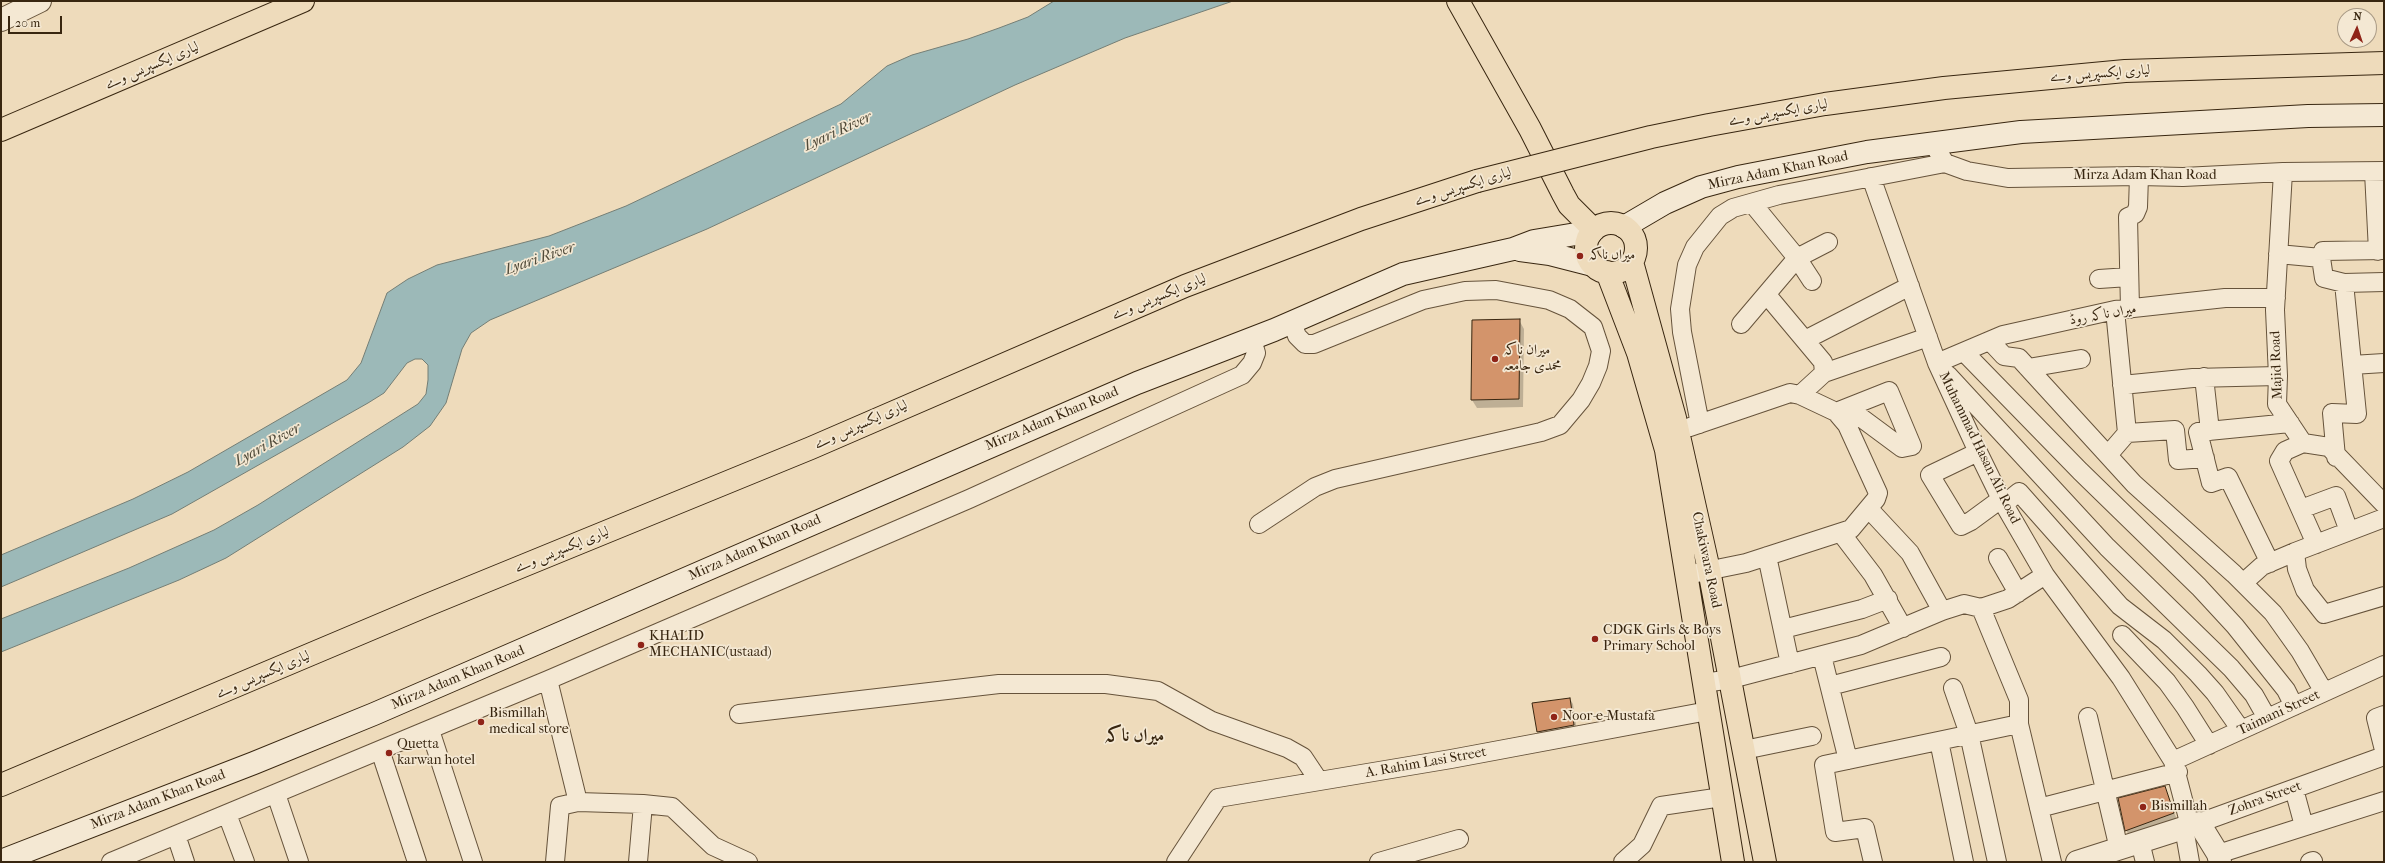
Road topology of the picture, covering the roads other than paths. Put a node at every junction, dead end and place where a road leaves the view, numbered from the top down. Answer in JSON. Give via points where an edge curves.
{"nodes":[{"id":1,"x":40,"y":1,"type":"edge"},
{"id":2,"x":303,"y":1,"type":"edge"},
{"id":3,"x":1458,"y":1,"type":"edge"},
{"id":4,"x":9,"y":11,"type":"edge"},
{"id":5,"x":2384,"y":63,"type":"edge"},
{"id":6,"x":2384,"y":115,"type":"edge"},
{"id":7,"x":1,"y":130,"type":"edge"},
{"id":8,"x":1917,"y":146,"type":"junction"},
{"id":9,"x":1945,"y":164,"type":"junction"},
{"id":10,"x":2283,"y":172,"type":"junction"},
{"id":11,"x":2379,"y":172,"type":"edge"},
{"id":12,"x":2139,"y":176,"type":"junction"},
{"id":13,"x":1871,"y":177,"type":"junction"},
{"id":14,"x":1752,"y":203,"type":"junction"},
{"id":15,"x":2381,"y":223,"type":"edge"},
{"id":16,"x":1624,"y":227,"type":"junction"},
{"id":17,"x":1593,"y":232,"type":"junction"},
{"id":18,"x":1828,"y":242,"type":"dead end"},
{"id":19,"x":1513,"y":249,"type":"junction"},
{"id":20,"x":2381,"y":250,"type":"edge"},
{"id":21,"x":2278,"y":254,"type":"junction"},
{"id":22,"x":1797,"y":258,"type":"junction"},
{"id":23,"x":2321,"y":258,"type":"junction"},
{"id":24,"x":1632,"y":262,"type":"junction"},
{"id":25,"x":1600,"y":269,"type":"junction"},
{"id":26,"x":2129,"y":277,"type":"junction"},
{"id":27,"x":2099,"y":279,"type":"dead end"},
{"id":28,"x":1812,"y":281,"type":"dead end"},
{"id":29,"x":2384,"y":282,"type":"edge"},
{"id":30,"x":2344,"y":283,"type":"junction"},
{"id":31,"x":1910,"y":286,"type":"junction"},
{"id":32,"x":1767,"y":295,"type":"junction"},
{"id":33,"x":2276,"y":298,"type":"junction"},
{"id":34,"x":2123,"y":309,"type":"junction"},
{"id":35,"x":1292,"y":322,"type":"junction"},
{"id":36,"x":1740,"y":324,"type":"dead end"},
{"id":37,"x":1928,"y":337,"type":"junction"},
{"id":38,"x":1252,"y":339,"type":"junction"},
{"id":39,"x":1805,"y":340,"type":"junction"},
{"id":40,"x":1990,"y":341,"type":"junction"},
{"id":41,"x":1964,"y":352,"type":"junction"},
{"id":42,"x":2081,"y":359,"type":"dead end"},
{"id":43,"x":1937,"y":363,"type":"junction"},
{"id":44,"x":2384,"y":363,"type":"edge"},
{"id":45,"x":2352,"y":364,"type":"junction"},
{"id":46,"x":2028,"y":368,"type":"junction"},
{"id":47,"x":1824,"y":373,"type":"junction"},
{"id":48,"x":2278,"y":376,"type":"junction"},
{"id":49,"x":2204,"y":377,"type":"junction"},
{"id":50,"x":2122,"y":385,"type":"junction"},
{"id":51,"x":1800,"y":395,"type":"junction"},
{"id":52,"x":2290,"y":423,"type":"junction"},
{"id":53,"x":1700,"y":424,"type":"junction"},
{"id":54,"x":2210,"y":431,"type":"junction"},
{"id":55,"x":1670,"y":433,"type":"junction"},
{"id":56,"x":2127,"y":433,"type":"junction"},
{"id":57,"x":2303,"y":443,"type":"junction"},
{"id":58,"x":1978,"y":452,"type":"junction"},
{"id":59,"x":2108,"y":455,"type":"junction"},
{"id":60,"x":2336,"y":457,"type":"junction"},
{"id":61,"x":2205,"y":458,"type":"junction"},
{"id":62,"x":2377,"y":487,"type":"edge"},
{"id":63,"x":2003,"y":502,"type":"junction"},
{"id":64,"x":2384,"y":504,"type":"edge"},
{"id":65,"x":1869,"y":509,"type":"junction"},
{"id":66,"x":2301,"y":509,"type":"junction"},
{"id":67,"x":2384,"y":518,"type":"edge"},
{"id":68,"x":1259,"y":524,"type":"dead end"},
{"id":69,"x":2349,"y":531,"type":"junction"},
{"id":70,"x":1841,"y":533,"type":"junction"},
{"id":71,"x":2316,"y":544,"type":"junction"},
{"id":72,"x":2294,"y":552,"type":"junction"},
{"id":73,"x":1767,"y":556,"type":"junction"},
{"id":74,"x":1998,"y":558,"type":"dead end"},
{"id":75,"x":2270,"y":563,"type":"junction"},
{"id":76,"x":1709,"y":570,"type":"junction"},
{"id":77,"x":1688,"y":575,"type":"junction"},
{"id":78,"x":2045,"y":575,"type":"junction"},
{"id":79,"x":2243,"y":583,"type":"junction"},
{"id":80,"x":2018,"y":593,"type":"junction"},
{"id":81,"x":2384,"y":596,"type":"edge"},
{"id":82,"x":1888,"y":599,"type":"junction"},
{"id":83,"x":1981,"y":608,"type":"junction"},
{"id":84,"x":1942,"y":611,"type":"junction"},
{"id":85,"x":1903,"y":628,"type":"junction"},
{"id":86,"x":1783,"y":629,"type":"junction"},
{"id":87,"x":2122,"y":635,"type":"dead end"},
{"id":88,"x":1822,"y":656,"type":"junction"},
{"id":89,"x":1941,"y":658,"type":"dead end"},
{"id":90,"x":1790,"y":664,"type":"junction"},
{"id":91,"x":2384,"y":665,"type":"edge"},
{"id":92,"x":1731,"y":679,"type":"junction"},
{"id":93,"x":548,"y":680,"type":"junction"},
{"id":94,"x":1704,"y":682,"type":"junction"},
{"id":95,"x":1830,"y":686,"type":"junction"},
{"id":96,"x":1953,"y":688,"type":"dead end"},
{"id":97,"x":2324,"y":692,"type":"junction"},
{"id":98,"x":2294,"y":706,"type":"junction"},
{"id":99,"x":1708,"y":712,"type":"junction"},
{"id":100,"x":739,"y":714,"type":"dead end"},
{"id":101,"x":2384,"y":715,"type":"edge"},
{"id":102,"x":2088,"y":717,"type":"dead end"},
{"id":103,"x":2268,"y":718,"type":"junction"},
{"id":104,"x":2019,"y":724,"type":"junction"},
{"id":105,"x":430,"y":730,"type":"junction"},
{"id":106,"x":2241,"y":730,"type":"junction"},
{"id":107,"x":1969,"y":734,"type":"junction"},
{"id":108,"x":1812,"y":736,"type":"dead end"},
{"id":109,"x":1939,"y":741,"type":"junction"},
{"id":110,"x":2209,"y":745,"type":"junction"},
{"id":111,"x":380,"y":750,"type":"junction"},
{"id":112,"x":1744,"y":750,"type":"junction"},
{"id":113,"x":2384,"y":750,"type":"edge"},
{"id":114,"x":2384,"y":756,"type":"edge"},
{"id":115,"x":1848,"y":760,"type":"junction"},
{"id":116,"x":2176,"y":767,"type":"junction"},
{"id":117,"x":1319,"y":781,"type":"junction"},
{"id":118,"x":1,"y":785,"type":"edge"},
{"id":119,"x":2294,"y":789,"type":"junction"},
{"id":120,"x":2105,"y":792,"type":"junction"},
{"id":121,"x":276,"y":794,"type":"junction"},
{"id":122,"x":1722,"y":797,"type":"junction"},
{"id":123,"x":2384,"y":801,"type":"edge"},
{"id":124,"x":578,"y":802,"type":"junction"},
{"id":125,"x":643,"y":804,"type":"junction"},
{"id":126,"x":2039,"y":808,"type":"junction"},
{"id":127,"x":227,"y":814,"type":"junction"},
{"id":128,"x":2191,"y":826,"type":"junction"},
{"id":129,"x":2304,"y":826,"type":"junction"},
{"id":130,"x":176,"y":835,"type":"junction"},
{"id":131,"x":1459,"y":839,"type":"dead end"},
{"id":132,"x":2118,"y":849,"type":"junction"},
{"id":133,"x":2142,"y":852,"type":"edge"},
{"id":134,"x":2219,"y":858,"type":"edge"},
{"id":135,"x":121,"y":860,"type":"edge"},
{"id":136,"x":1,"y":861,"type":"edge"},
{"id":137,"x":2081,"y":861,"type":"edge"},
{"id":138,"x":186,"y":862,"type":"edge"},
{"id":139,"x":245,"y":862,"type":"edge"},
{"id":140,"x":299,"y":862,"type":"edge"},
{"id":141,"x":417,"y":862,"type":"edge"},
{"id":142,"x":473,"y":862,"type":"edge"},
{"id":143,"x":555,"y":862,"type":"edge"},
{"id":144,"x":638,"y":862,"type":"edge"},
{"id":145,"x":748,"y":862,"type":"edge"},
{"id":146,"x":1176,"y":862,"type":"edge"},
{"id":147,"x":1379,"y":862,"type":"edge"},
{"id":148,"x":1623,"y":862,"type":"edge"},
{"id":149,"x":1733,"y":862,"type":"edge"},
{"id":150,"x":1765,"y":862,"type":"edge"},
{"id":151,"x":1873,"y":862,"type":"edge"},
{"id":152,"x":1964,"y":862,"type":"edge"},
{"id":153,"x":1997,"y":862,"type":"edge"},
{"id":154,"x":2052,"y":862,"type":"edge"},
{"id":155,"x":2190,"y":862,"type":"edge"}],
"edges":[{"from":1,"to":4,"type":"main road"},
{"from":2,"to":7,"type":"main road","name":"لیاری ایکسپریس وے"},
{"from":3,"to":17,"type":"main road","via":[[1570,205]]},
{"from":5,"to":118,"type":"main road","name":"لیاری ایکسپریس وے","bridge":true,"via":[[2125,71],[1944,88],[1825,104],[1709,125],[1644,138],[1477,181],[1361,219],[1185,286],[811,448],[425,606]]},
{"from":6,"to":8,"type":"main road","name":"Mirza Adam Khan Road","via":[[2308,116],[2021,132]]},
{"from":8,"to":9,"type":"street","name":"Mirza Adam Khan Road","via":[[1934,145]]},
{"from":8,"to":16,"type":"main road","name":"Mirza Adam Khan Road","via":[[1867,152],[1738,177],[1701,187],[1665,203]]},
{"from":9,"to":12,"type":"street","name":"Mirza Adam Khan Road","via":[[1967,171],[2008,178]]},
{"from":9,"to":13,"type":"street"},
{"from":10,"to":11,"type":"street","name":"Mirza Adam Khan Road"},
{"from":10,"to":12,"type":"street","name":"Mirza Adam Khan Road","via":[[2183,177]]},
{"from":10,"to":21,"type":"street","name":"Majid Road"},
{"from":11,"to":15,"type":"street"},
{"from":12,"to":26,"type":"street","via":[[2138,207],[2135,214],[2128,217]]},
{"from":13,"to":14,"type":"street","via":[[1779,195]]},
{"from":13,"to":31,"type":"street","name":"Muhammad Hasan Ali Road"},
{"from":14,"to":22,"type":"street"},
{"from":14,"to":53,"type":"street","via":[[1733,208],[1720,216],[1695,247],[1687,265],[1680,310]]},
{"from":15,"to":20,"type":"street"},
{"from":16,"to":17,"type":"main road","via":[[1608,223]]},
{"from":16,"to":24,"type":"main road","via":[[1630,232],[1636,246]]},
{"from":17,"to":19,"type":"main road","name":"Mirza Adam Khan Road","via":[[1534,241]]},
{"from":17,"to":25,"type":"main road","via":[[1586,244],[1587,252]]},
{"from":18,"to":22,"type":"street"},
{"from":19,"to":25,"type":"main road","name":"Mirza Adam Khan Road","via":[[1550,254]]},
{"from":19,"to":35,"type":"main road","name":"Mirza Adam Khan Road","via":[[1403,274]]},
{"from":20,"to":23,"type":"street","via":[[2323,251]]},
{"from":21,"to":23,"type":"street"},
{"from":21,"to":33,"type":"street","name":"Majid Road"},
{"from":22,"to":28,"type":"street"},
{"from":22,"to":32,"type":"street"},
{"from":23,"to":30,"type":"street","via":[[2324,278]]},
{"from":24,"to":25,"type":"main road","via":[[1621,271]]},
{"from":24,"to":55,"type":"main road","name":"Chakiwara Road"},
{"from":25,"to":55,"type":"main road","name":"Chakiwara Road"},
{"from":26,"to":27,"type":"street"},
{"from":26,"to":34,"type":"street"},
{"from":29,"to":30,"type":"street"},
{"from":30,"to":45,"type":"street"},
{"from":31,"to":37,"type":"street","name":"Muhammad Hasan Ali Road"},
{"from":31,"to":39,"type":"street"},
{"from":32,"to":36,"type":"street"},
{"from":32,"to":39,"type":"street"},
{"from":33,"to":34,"type":"street","name":"میراں ناکہ روڈ","via":[[2225,298]]},
{"from":33,"to":48,"type":"street","name":"Majid Road"},
{"from":34,"to":40,"type":"street","name":"میراں ناکہ روڈ","via":[[2003,335]]},
{"from":34,"to":50,"type":"street"},
{"from":35,"to":38,"type":"main road","name":"Mirza Adam Khan Road"},
{"from":35,"to":68,"type":"street","via":[[1297,336],[1305,344],[1314,344],[1423,300],[1465,291],[1496,290],[1543,298],[1570,309],[1593,327],[1601,351],[1591,383],[1560,424],[1541,432],[1335,479],[1315,488]]},
{"from":37,"to":43,"type":"street","name":"Muhammad Hasan Ali Road"},
{"from":37,"to":47,"type":"street"},
{"from":38,"to":93,"type":"street","via":[[1256,353],[1242,375],[969,499]]},
{"from":38,"to":136,"type":"main road","name":"Mirza Adam Khan Road","via":[[1137,383],[374,714],[254,764],[89,825]]},
{"from":39,"to":47,"type":"street","via":[[1823,362]]},
{"from":40,"to":41,"type":"street","name":"میراں ناکہ روڈ"},
{"from":40,"to":46,"type":"street","via":[[2004,356],[2019,358]]},
{"from":41,"to":43,"type":"street","name":"میراں ناکہ روڈ"},
{"from":41,"to":98,"type":"street","via":[[2230,620],[2286,690]]},
{"from":42,"to":46,"type":"street"},
{"from":43,"to":58,"type":"street","name":"Muhammad Hasan Ali Road"},
{"from":43,"to":103,"type":"street","via":[[2107,547],[2231,668]]},
{"from":44,"to":45,"type":"street"},
{"from":45,"to":60,"type":"street","via":[[2358,414],[2332,413]]},
{"from":46,"to":59,"type":"street"},
{"from":47,"to":51,"type":"street"},
{"from":48,"to":49,"type":"street"},
{"from":48,"to":52,"type":"street","name":"Majid Road","via":[[2277,404]]},
{"from":49,"to":50,"type":"street"},
{"from":49,"to":54,"type":"street"},
{"from":50,"to":56,"type":"street"},
{"from":51,"to":53,"type":"street","via":[[1790,393]]},
{"from":51,"to":65,"type":"street","via":[[1842,410],[1878,493]]},
{"from":52,"to":54,"type":"street"},
{"from":52,"to":57,"type":"street","name":"Majid Road"},
{"from":53,"to":55,"type":"street"},
{"from":54,"to":61,"type":"street","via":[[2198,432]]},
{"from":55,"to":76,"type":"main road","name":"Chakiwara Road"},
{"from":55,"to":77,"type":"main road","name":"Chakiwara Road"},
{"from":56,"to":59,"type":"street"},
{"from":56,"to":61,"type":"street","via":[[2175,430],[2178,460]]},
{"from":57,"to":60,"type":"street","via":[[2329,447]]},
{"from":57,"to":66,"type":"street","via":[[2285,451],[2279,461]]},
{"from":58,"to":63,"type":"street","name":"Muhammad Hasan Ali Road"},
{"from":58,"to":63,"type":"street","via":[[1930,474],[1961,526]]},
{"from":59,"to":79,"type":"street","via":[[2134,484]]},
{"from":60,"to":62,"type":"street"},
{"from":61,"to":75,"type":"street","via":[[2211,483],[2228,477]]},
{"from":62,"to":64,"type":"street"},
{"from":63,"to":78,"type":"street","name":"Muhammad Hasan Ali Road"},
{"from":63,"to":106,"type":"street","via":[[2019,492],[2120,606],[2164,640],[2198,674]]},
{"from":65,"to":70,"type":"street","via":[[1851,529]]},
{"from":65,"to":84,"type":"street","via":[[1910,553]]},
{"from":66,"to":69,"type":"street","via":[[2336,496]]},
{"from":66,"to":71,"type":"street"},
{"from":67,"to":69,"type":"street"},
{"from":69,"to":71,"type":"street"},
{"from":70,"to":73,"type":"street"},
{"from":70,"to":82,"type":"street"},
{"from":71,"to":72,"type":"street"},
{"from":72,"to":75,"type":"street"},
{"from":72,"to":81,"type":"street","via":[[2304,590],[2324,614]]},
{"from":73,"to":76,"type":"street"},
{"from":73,"to":86,"type":"street"},
{"from":74,"to":80,"type":"street"},
{"from":75,"to":79,"type":"street","via":[[2262,566]]},
{"from":76,"to":77,"type":"street"},
{"from":76,"to":92,"type":"main road","name":"Chakiwara Road"},
{"from":77,"to":94,"type":"main road","name":"Chakiwara Road"},
{"from":78,"to":80,"type":"street"},
{"from":78,"to":116,"type":"street","name":"Muhammad Hasan Ali Road","via":[[2121,678]]},
{"from":79,"to":97,"type":"street","via":[[2273,613],[2300,650]]},
{"from":80,"to":83,"type":"street"},
{"from":82,"to":85,"type":"street"},
{"from":82,"to":86,"type":"street","via":[[1862,609]]},
{"from":83,"to":84,"type":"street","via":[[1964,604]]},
{"from":83,"to":104,"type":"street","via":[[2019,700]]},
{"from":84,"to":85,"type":"street"},
{"from":85,"to":88,"type":"street","via":[[1861,646]]},
{"from":86,"to":90,"type":"street"},
{"from":87,"to":110,"type":"street","via":[[2167,682]]},
{"from":88,"to":90,"type":"street"},
{"from":88,"to":95,"type":"street"},
{"from":89,"to":95,"type":"street"},
{"from":90,"to":92,"type":"street"},
{"from":91,"to":97,"type":"street","name":"Taimani Street"},
{"from":92,"to":94,"type":"street"},
{"from":92,"to":112,"type":"main road","name":"Chakiwara Road"},
{"from":93,"to":105,"type":"street"},
{"from":93,"to":124,"type":"street"},
{"from":94,"to":99,"type":"main road","name":"Chakiwara Road"},
{"from":95,"to":115,"type":"street"},
{"from":96,"to":107,"type":"street"},
{"from":97,"to":98,"type":"street","name":"Taimani Street"},
{"from":98,"to":103,"type":"street","name":"Taimani Street"},
{"from":99,"to":117,"type":"street","name":"A. Rahim Lasi Street"},
{"from":99,"to":122,"type":"main road","name":"Chakiwara Road"},
{"from":100,"to":117,"type":"street","via":[[999,684],[1106,684],[1158,691],[1212,721],[1287,748],[1303,757]]},
{"from":101,"to":113,"type":"street","via":[[2376,718]]},
{"from":102,"to":120,"type":"street"},
{"from":103,"to":106,"type":"street","name":"Taimani Street"},
{"from":104,"to":107,"type":"street"},
{"from":104,"to":126,"type":"street"},
{"from":105,"to":111,"type":"street"},
{"from":105,"to":142,"type":"street"},
{"from":106,"to":110,"type":"street","name":"Taimani Street"},
{"from":107,"to":109,"type":"street"},
{"from":107,"to":153,"type":"street"},
{"from":108,"to":112,"type":"street"},
{"from":109,"to":115,"type":"street"},
{"from":109,"to":152,"type":"street"},
{"from":110,"to":116,"type":"street","name":"Taimani Street"},
{"from":111,"to":121,"type":"street"},
{"from":111,"to":141,"type":"street"},
{"from":112,"to":150,"type":"main road","name":"Chakiwara Road"},
{"from":114,"to":119,"type":"street","name":"Zohra Street"},
{"from":115,"to":151,"type":"street","via":[[1824,765],[1835,832],[1865,828]]},
{"from":116,"to":120,"type":"street","name":"Taimani Street"},
{"from":116,"to":128,"type":"street","name":"Muhammad Hasan Ali Road"},
{"from":117,"to":146,"type":"street","name":"A. Rahim Lasi Street","via":[[1218,798]]},
{"from":119,"to":128,"type":"street","name":"Zohra Street"},
{"from":119,"to":129,"type":"street"},
{"from":120,"to":126,"type":"street","name":"Taimani Street"},
{"from":120,"to":132,"type":"street"},
{"from":121,"to":127,"type":"street"},
{"from":121,"to":140,"type":"street"},
{"from":122,"to":148,"type":"street","via":[[1661,806],[1642,845]]},
{"from":122,"to":149,"type":"main road","name":"Chakiwara Road"},
{"from":123,"to":129,"type":"street"},
{"from":124,"to":125,"type":"street"},
{"from":124,"to":143,"type":"street","via":[[560,806]]},
{"from":125,"to":144,"type":"street"},
{"from":125,"to":145,"type":"street","via":[[672,807],[712,846]]},
{"from":126,"to":154,"type":"street"},
{"from":127,"to":130,"type":"street"},
{"from":127,"to":139,"type":"street"},
{"from":128,"to":133,"type":"main road","name":"Zohra Street"},
{"from":128,"to":134,"type":"main road"},
{"from":128,"to":155,"type":"street","name":"Muhammad Hasan Ali Road"},
{"from":129,"to":134,"type":"street"},
{"from":130,"to":135,"type":"street"},
{"from":130,"to":138,"type":"street"},
{"from":131,"to":147,"type":"street"},
{"from":132,"to":133,"type":"main road","name":"Zohra Street"},
{"from":132,"to":137,"type":"main road","name":"Zohra Street"}]}
